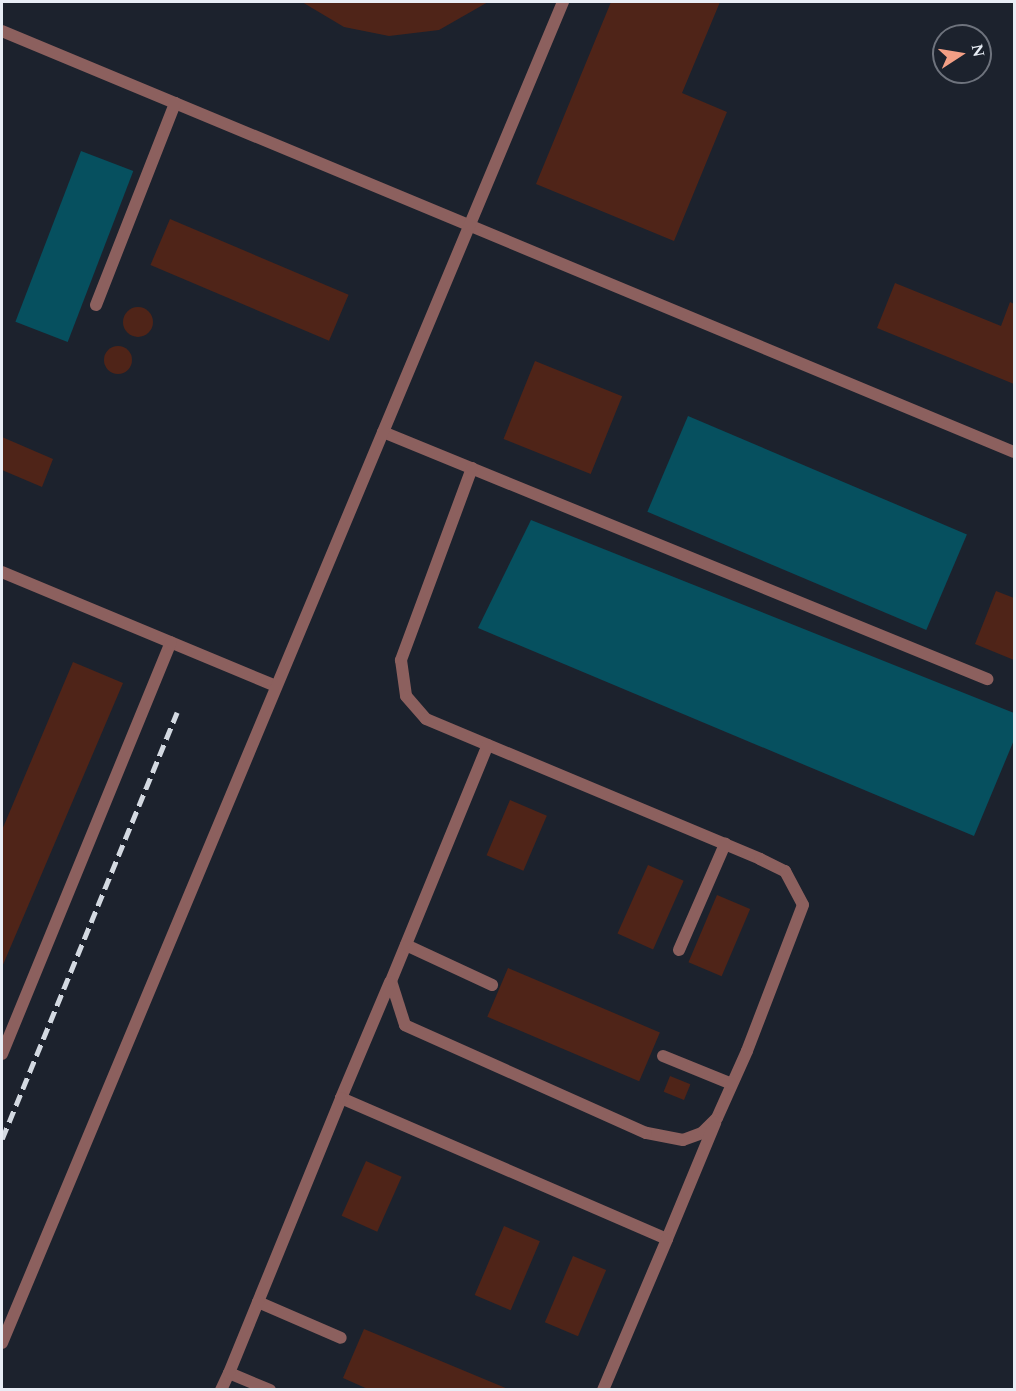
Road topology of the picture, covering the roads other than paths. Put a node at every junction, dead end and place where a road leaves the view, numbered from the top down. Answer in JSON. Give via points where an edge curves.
{"nodes":[{"id":1,"x":563,"y":2,"type":"edge"},
{"id":2,"x":2,"y":31,"type":"edge"},
{"id":3,"x":175,"y":103,"type":"junction"},
{"id":4,"x":468,"y":224,"type":"junction"},
{"id":5,"x":96,"y":305,"type":"dead end"},
{"id":6,"x":383,"y":432,"type":"junction"},
{"id":7,"x":1014,"y":452,"type":"edge"},
{"id":8,"x":472,"y":468,"type":"junction"},
{"id":9,"x":2,"y":572,"type":"edge"},
{"id":10,"x":171,"y":642,"type":"junction"},
{"id":11,"x":987,"y":680,"type":"dead end"},
{"id":12,"x":276,"y":686,"type":"junction"},
{"id":13,"x":488,"y":745,"type":"junction"},
{"id":14,"x":724,"y":844,"type":"junction"},
{"id":15,"x":406,"y":945,"type":"junction"},
{"id":16,"x":679,"y":950,"type":"dead end"},
{"id":17,"x":391,"y":981,"type":"junction"},
{"id":18,"x":492,"y":985,"type":"dead end"},
{"id":19,"x":2,"y":1054,"type":"edge"},
{"id":20,"x":663,"y":1056,"type":"dead end"},
{"id":21,"x":732,"y":1084,"type":"junction"},
{"id":22,"x":341,"y":1098,"type":"junction"},
{"id":23,"x":717,"y":1118,"type":"junction"},
{"id":24,"x":667,"y":1239,"type":"junction"},
{"id":25,"x":258,"y":1302,"type":"junction"},
{"id":26,"x":341,"y":1338,"type":"dead end"},
{"id":27,"x":2,"y":1343,"type":"edge"},
{"id":28,"x":230,"y":1372,"type":"junction"},
{"id":29,"x":221,"y":1389,"type":"edge"},
{"id":30,"x":270,"y":1389,"type":"edge"},
{"id":31,"x":603,"y":1389,"type":"edge"}],
"edges":[{"from":1,"to":4,"type":"lane"},
{"from":2,"to":3,"type":"lane"},
{"from":3,"to":4,"type":"lane"},
{"from":3,"to":5,"type":"lane"},
{"from":4,"to":6,"type":"lane"},
{"from":4,"to":7,"type":"lane"},
{"from":6,"to":8,"type":"lane"},
{"from":6,"to":12,"type":"lane"},
{"from":8,"to":11,"type":"lane"},
{"from":8,"to":13,"type":"lane","via":[[401,660],[406,696],[426,719]]},
{"from":9,"to":10,"type":"lane"},
{"from":10,"to":12,"type":"lane"},
{"from":10,"to":19,"type":"lane"},
{"from":12,"to":27,"type":"lane"},
{"from":13,"to":14,"type":"lane"},
{"from":13,"to":15,"type":"lane"},
{"from":14,"to":16,"type":"lane"},
{"from":14,"to":21,"type":"lane","via":[[785,871],[803,905]]},
{"from":15,"to":17,"type":"lane"},
{"from":15,"to":18,"type":"lane"},
{"from":17,"to":22,"type":"lane"},
{"from":17,"to":23,"type":"lane","via":[[405,1025],[423,1036],[646,1134],[683,1140],[702,1133]]},
{"from":20,"to":21,"type":"lane"},
{"from":21,"to":23,"type":"lane"},
{"from":22,"to":24,"type":"lane"},
{"from":22,"to":25,"type":"lane"},
{"from":23,"to":24,"type":"lane"},
{"from":24,"to":31,"type":"lane"},
{"from":25,"to":26,"type":"lane"},
{"from":25,"to":28,"type":"lane"},
{"from":28,"to":29,"type":"lane"},
{"from":28,"to":30,"type":"lane"}]}
